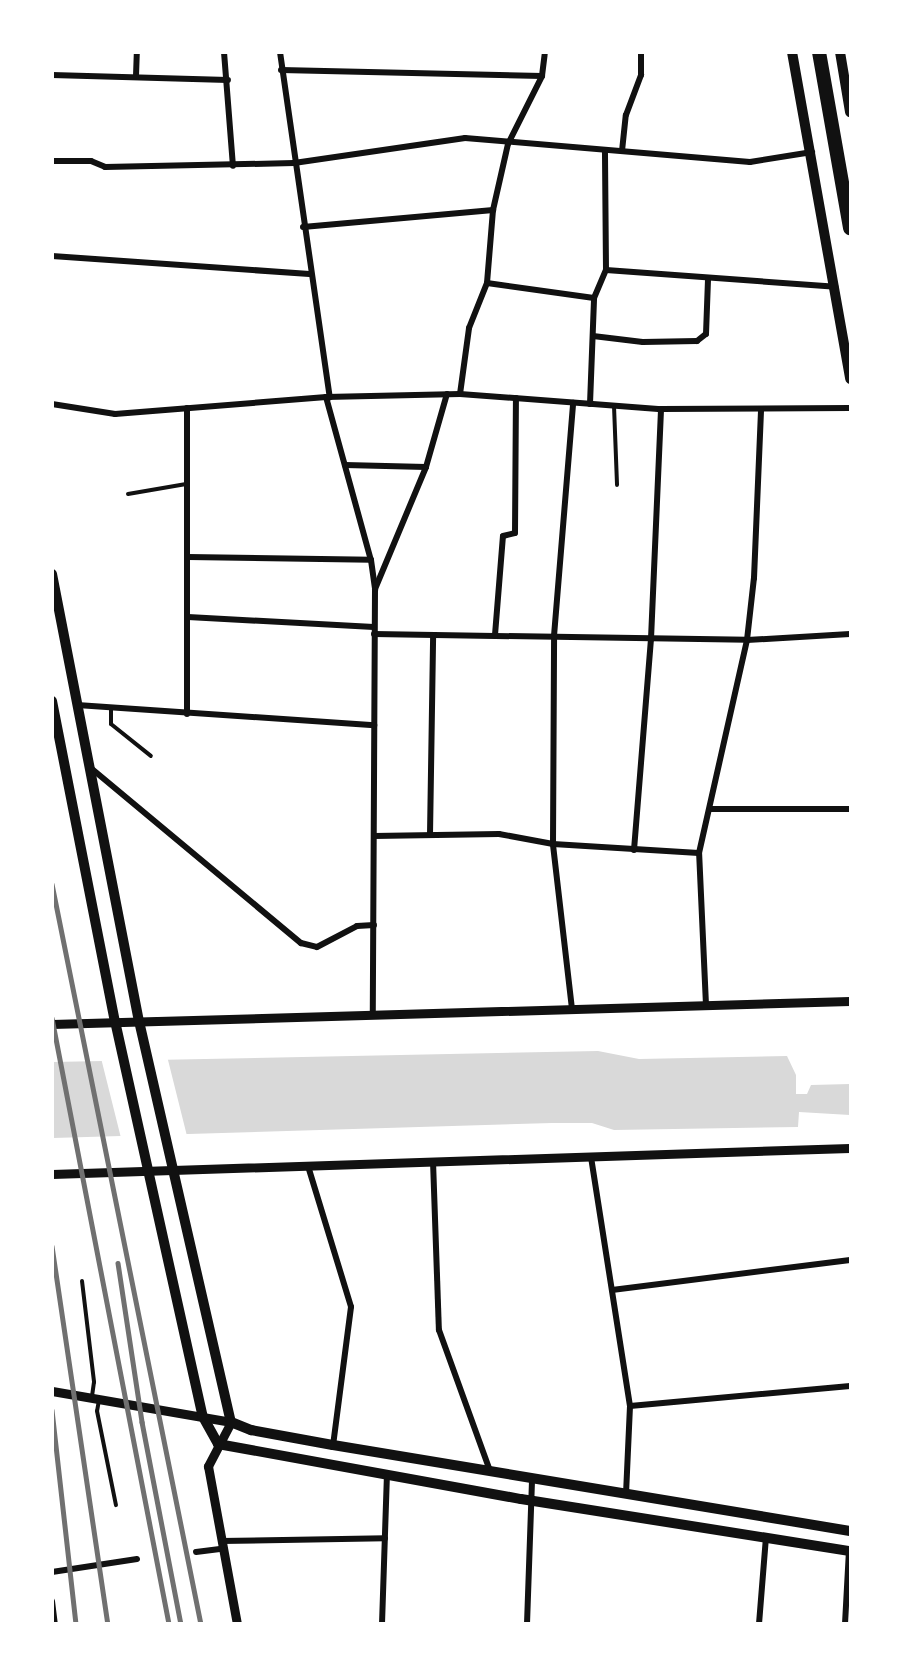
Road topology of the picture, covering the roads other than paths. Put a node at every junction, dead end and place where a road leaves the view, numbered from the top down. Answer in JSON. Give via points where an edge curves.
{"nodes":[{"id":1,"x":136,"y":52,"type":"edge"},
{"id":2,"x":224,"y":52,"type":"edge"},
{"id":3,"x":280,"y":52,"type":"edge"},
{"id":4,"x":545,"y":52,"type":"edge"},
{"id":5,"x":641,"y":52,"type":"edge"},
{"id":6,"x":792,"y":52,"type":"edge"},
{"id":7,"x":819,"y":52,"type":"edge"},
{"id":8,"x":840,"y":52,"type":"edge"},
{"id":9,"x":281,"y":70,"type":"junction"},
{"id":10,"x":52,"y":75,"type":"edge"},
{"id":11,"x":136,"y":76,"type":"junction"},
{"id":12,"x":542,"y":76,"type":"junction"},
{"id":13,"x":228,"y":80,"type":"junction"},
{"id":14,"x":850,"y":112,"type":"edge"},
{"id":15,"x":508,"y":144,"type":"junction"},
{"id":16,"x":605,"y":150,"type":"junction"},
{"id":17,"x":622,"y":151,"type":"junction"},
{"id":18,"x":813,"y":152,"type":"junction"},
{"id":19,"x":52,"y":161,"type":"edge"},
{"id":20,"x":294,"y":163,"type":"junction"},
{"id":21,"x":233,"y":166,"type":"junction"},
{"id":22,"x":493,"y":210,"type":"junction"},
{"id":23,"x":303,"y":227,"type":"junction"},
{"id":24,"x":850,"y":228,"type":"edge"},
{"id":25,"x":52,"y":256,"type":"edge"},
{"id":26,"x":606,"y":270,"type":"junction"},
{"id":27,"x":309,"y":274,"type":"junction"},
{"id":28,"x":708,"y":280,"type":"junction"},
{"id":29,"x":487,"y":283,"type":"junction"},
{"id":30,"x":835,"y":287,"type":"junction"},
{"id":31,"x":594,"y":298,"type":"junction"},
{"id":32,"x":593,"y":336,"type":"junction"},
{"id":33,"x":850,"y":379,"type":"edge"},
{"id":34,"x":447,"y":394,"type":"junction"},
{"id":35,"x":460,"y":394,"type":"junction"},
{"id":36,"x":328,"y":397,"type":"junction"},
{"id":37,"x":516,"y":398,"type":"junction"},
{"id":38,"x":573,"y":403,"type":"junction"},
{"id":39,"x":52,"y":404,"type":"edge"},
{"id":40,"x":590,"y":404,"type":"junction"},
{"id":41,"x":614,"y":406,"type":"junction"},
{"id":42,"x":187,"y":408,"type":"junction"},
{"id":43,"x":850,"y":408,"type":"edge"},
{"id":44,"x":661,"y":409,"type":"junction"},
{"id":45,"x":761,"y":410,"type":"junction"},
{"id":46,"x":345,"y":465,"type":"junction"},
{"id":47,"x":426,"y":467,"type":"junction"},
{"id":48,"x":188,"y":483,"type":"junction"},
{"id":49,"x":617,"y":485,"type":"dead end"},
{"id":50,"x":128,"y":494,"type":"dead end"},
{"id":51,"x":188,"y":557,"type":"junction"},
{"id":52,"x":371,"y":560,"type":"junction"},
{"id":53,"x":52,"y":574,"type":"edge"},
{"id":54,"x":375,"y":590,"type":"junction"},
{"id":55,"x":188,"y":617,"type":"junction"},
{"id":56,"x":374,"y":630,"type":"junction"},
{"id":57,"x":433,"y":634,"type":"junction"},
{"id":58,"x":850,"y":634,"type":"edge"},
{"id":59,"x":495,"y":635,"type":"junction"},
{"id":60,"x":554,"y":636,"type":"junction"},
{"id":61,"x":651,"y":639,"type":"junction"},
{"id":62,"x":747,"y":640,"type":"junction"},
{"id":63,"x":52,"y":701,"type":"edge"},
{"id":64,"x":77,"y":705,"type":"junction"},
{"id":65,"x":111,"y":708,"type":"junction"},
{"id":66,"x":187,"y":714,"type":"junction"},
{"id":67,"x":374,"y":725,"type":"junction"},
{"id":68,"x":151,"y":756,"type":"dead end"},
{"id":69,"x":90,"y":768,"type":"junction"},
{"id":70,"x":710,"y":809,"type":"junction"},
{"id":71,"x":850,"y":809,"type":"edge"},
{"id":72,"x":430,"y":835,"type":"junction"},
{"id":73,"x":374,"y":836,"type":"junction"},
{"id":74,"x":553,"y":844,"type":"junction"},
{"id":75,"x":634,"y":850,"type":"junction"},
{"id":76,"x":699,"y":853,"type":"junction"},
{"id":77,"x":374,"y":926,"type":"junction"},
{"id":78,"x":850,"y":1001,"type":"edge"},
{"id":79,"x":706,"y":1005,"type":"junction"},
{"id":80,"x":572,"y":1008,"type":"junction"},
{"id":81,"x":373,"y":1014,"type":"junction"},
{"id":82,"x":115,"y":1021,"type":"junction"},
{"id":83,"x":139,"y":1021,"type":"junction"},
{"id":84,"x":52,"y":1024,"type":"edge"},
{"id":85,"x":850,"y":1148,"type":"edge"},
{"id":86,"x":591,"y":1157,"type":"junction"},
{"id":87,"x":433,"y":1161,"type":"junction"},
{"id":88,"x":308,"y":1166,"type":"junction"},
{"id":89,"x":174,"y":1167,"type":"junction"},
{"id":90,"x":148,"y":1168,"type":"junction"},
{"id":91,"x":52,"y":1174,"type":"edge"},
{"id":92,"x":850,"y":1260,"type":"edge"},
{"id":93,"x":82,"y":1281,"type":"dead end"},
{"id":94,"x":612,"y":1290,"type":"junction"},
{"id":95,"x":850,"y":1386,"type":"edge"},
{"id":96,"x":52,"y":1391,"type":"edge"},
{"id":97,"x":96,"y":1398,"type":"junction"},
{"id":98,"x":630,"y":1406,"type":"junction"},
{"id":99,"x":202,"y":1415,"type":"junction"},
{"id":100,"x":231,"y":1422,"type":"junction"},
{"id":101,"x":218,"y":1444,"type":"junction"},
{"id":102,"x":333,"y":1445,"type":"junction"},
{"id":103,"x":490,"y":1471,"type":"junction"},
{"id":104,"x":387,"y":1475,"type":"junction"},
{"id":105,"x":532,"y":1479,"type":"junction"},
{"id":106,"x":626,"y":1493,"type":"junction"},
{"id":107,"x":531,"y":1500,"type":"junction"},
{"id":108,"x":117,"y":1505,"type":"dead end"},
{"id":109,"x":850,"y":1531,"type":"edge"},
{"id":110,"x":766,"y":1537,"type":"junction"},
{"id":111,"x":385,"y":1538,"type":"junction"},
{"id":112,"x":221,"y":1545,"type":"junction"},
{"id":113,"x":850,"y":1551,"type":"edge"},
{"id":114,"x":196,"y":1552,"type":"dead end"},
{"id":115,"x":137,"y":1559,"type":"dead end"},
{"id":116,"x":52,"y":1572,"type":"edge"},
{"id":117,"x":52,"y":1601,"type":"edge"},
{"id":118,"x":55,"y":1623,"type":"edge"},
{"id":119,"x":237,"y":1623,"type":"edge"},
{"id":120,"x":382,"y":1623,"type":"edge"},
{"id":121,"x":527,"y":1623,"type":"edge"},
{"id":122,"x":759,"y":1623,"type":"edge"},
{"id":123,"x":845,"y":1623,"type":"edge"}],
"edges":[{"from":1,"to":11,"type":"street"},
{"from":2,"to":13,"type":"street"},
{"from":3,"to":9,"type":"street"},
{"from":4,"to":12,"type":"street"},
{"from":5,"to":17,"type":"street","via":[[642,75],[626,115]]},
{"from":6,"to":18,"type":"main road"},
{"from":7,"to":24,"type":"highway"},
{"from":8,"to":14,"type":"main road"},
{"from":9,"to":12,"type":"street"},
{"from":9,"to":20,"type":"street"},
{"from":10,"to":11,"type":"street"},
{"from":11,"to":13,"type":"street"},
{"from":12,"to":15,"type":"street"},
{"from":13,"to":21,"type":"street"},
{"from":15,"to":16,"type":"street"},
{"from":15,"to":20,"type":"street","via":[[465,138]]},
{"from":15,"to":22,"type":"street"},
{"from":16,"to":17,"type":"street"},
{"from":16,"to":26,"type":"street"},
{"from":17,"to":18,"type":"street","via":[[750,162]]},
{"from":18,"to":30,"type":"main road"},
{"from":19,"to":21,"type":"street","via":[[91,161],[105,167]]},
{"from":20,"to":21,"type":"street"},
{"from":20,"to":23,"type":"street"},
{"from":22,"to":23,"type":"street"},
{"from":22,"to":29,"type":"street"},
{"from":23,"to":27,"type":"street"},
{"from":25,"to":27,"type":"street"},
{"from":26,"to":28,"type":"street"},
{"from":26,"to":31,"type":"street"},
{"from":27,"to":36,"type":"street"},
{"from":28,"to":30,"type":"street"},
{"from":28,"to":32,"type":"street","via":[[706,334],[697,341],[643,342]]},
{"from":29,"to":31,"type":"street"},
{"from":29,"to":35,"type":"street","via":[[469,328]]},
{"from":30,"to":33,"type":"main road"},
{"from":31,"to":32,"type":"street"},
{"from":32,"to":40,"type":"street"},
{"from":34,"to":35,"type":"street"},
{"from":34,"to":36,"type":"street"},
{"from":34,"to":47,"type":"street"},
{"from":35,"to":37,"type":"street"},
{"from":36,"to":42,"type":"street"},
{"from":36,"to":46,"type":"street"},
{"from":37,"to":38,"type":"street"},
{"from":37,"to":59,"type":"street","via":[[515,533],[502,536]]},
{"from":38,"to":40,"type":"street"},
{"from":38,"to":60,"type":"street"},
{"from":39,"to":42,"type":"street","via":[[115,414]]},
{"from":40,"to":41,"type":"street"},
{"from":41,"to":44,"type":"street"},
{"from":41,"to":49,"type":"lane"},
{"from":42,"to":48,"type":"street"},
{"from":43,"to":45,"type":"street"},
{"from":44,"to":45,"type":"street"},
{"from":44,"to":61,"type":"street"},
{"from":45,"to":62,"type":"street","via":[[754,578]]},
{"from":46,"to":47,"type":"street"},
{"from":46,"to":52,"type":"street"},
{"from":47,"to":54,"type":"street"},
{"from":48,"to":50,"type":"lane"},
{"from":48,"to":51,"type":"street"},
{"from":51,"to":52,"type":"street"},
{"from":51,"to":55,"type":"street"},
{"from":52,"to":54,"type":"street"},
{"from":53,"to":64,"type":"main road"},
{"from":54,"to":56,"type":"street"},
{"from":55,"to":56,"type":"street"},
{"from":55,"to":66,"type":"street"},
{"from":56,"to":57,"type":"street"},
{"from":56,"to":67,"type":"street"},
{"from":57,"to":59,"type":"street"},
{"from":57,"to":72,"type":"street"},
{"from":58,"to":62,"type":"street"},
{"from":59,"to":60,"type":"street"},
{"from":60,"to":61,"type":"street"},
{"from":60,"to":74,"type":"street"},
{"from":61,"to":62,"type":"street"},
{"from":61,"to":75,"type":"street"},
{"from":62,"to":70,"type":"street"},
{"from":63,"to":82,"type":"main road"},
{"from":64,"to":65,"type":"street"},
{"from":64,"to":69,"type":"main road"},
{"from":65,"to":66,"type":"street"},
{"from":65,"to":68,"type":"lane","via":[[111,724]]},
{"from":66,"to":67,"type":"street"},
{"from":67,"to":73,"type":"street"},
{"from":69,"to":77,"type":"street","via":[[301,943],[317,947],[357,926]]},
{"from":69,"to":83,"type":"main road"},
{"from":70,"to":71,"type":"street"},
{"from":70,"to":76,"type":"street"},
{"from":72,"to":73,"type":"street"},
{"from":72,"to":74,"type":"street","via":[[499,834]]},
{"from":73,"to":77,"type":"street"},
{"from":74,"to":75,"type":"street"},
{"from":74,"to":80,"type":"street"},
{"from":75,"to":76,"type":"street"},
{"from":76,"to":79,"type":"street"},
{"from":77,"to":81,"type":"street"},
{"from":78,"to":79,"type":"street"},
{"from":79,"to":80,"type":"street"},
{"from":80,"to":81,"type":"street"},
{"from":81,"to":83,"type":"street"},
{"from":82,"to":83,"type":"street"},
{"from":82,"to":84,"type":"street"},
{"from":82,"to":90,"type":"main road"},
{"from":83,"to":89,"type":"main road"},
{"from":85,"to":86,"type":"street"},
{"from":86,"to":87,"type":"street"},
{"from":86,"to":94,"type":"street"},
{"from":87,"to":88,"type":"street"},
{"from":87,"to":103,"type":"street","via":[[439,1330]]},
{"from":88,"to":89,"type":"street"},
{"from":88,"to":102,"type":"street","via":[[351,1307]]},
{"from":89,"to":90,"type":"street"},
{"from":89,"to":100,"type":"main road"},
{"from":90,"to":91,"type":"street"},
{"from":90,"to":99,"type":"main road"},
{"from":92,"to":94,"type":"street"},
{"from":93,"to":97,"type":"lane"},
{"from":94,"to":98,"type":"street"},
{"from":95,"to":98,"type":"street"},
{"from":96,"to":97,"type":"street"},
{"from":97,"to":99,"type":"street"},
{"from":97,"to":108,"type":"lane"},
{"from":98,"to":106,"type":"street"},
{"from":99,"to":100,"type":"street"},
{"from":99,"to":101,"type":"main road"},
{"from":100,"to":101,"type":"street"},
{"from":100,"to":102,"type":"main road","via":[[251,1430]]},
{"from":101,"to":104,"type":"main road"},
{"from":101,"to":112,"type":"street","via":[[208,1466]]},
{"from":102,"to":103,"type":"main road"},
{"from":103,"to":105,"type":"main road"},
{"from":104,"to":107,"type":"main road"},
{"from":104,"to":111,"type":"street"},
{"from":105,"to":106,"type":"main road"},
{"from":105,"to":107,"type":"street"},
{"from":106,"to":109,"type":"main road"},
{"from":107,"to":110,"type":"main road"},
{"from":107,"to":121,"type":"street"},
{"from":110,"to":113,"type":"main road"},
{"from":110,"to":122,"type":"street"},
{"from":111,"to":112,"type":"street"},
{"from":111,"to":120,"type":"street"},
{"from":112,"to":114,"type":"street"},
{"from":112,"to":119,"type":"street"},
{"from":113,"to":123,"type":"street"},
{"from":115,"to":116,"type":"street"},
{"from":117,"to":118,"type":"street"}]}
